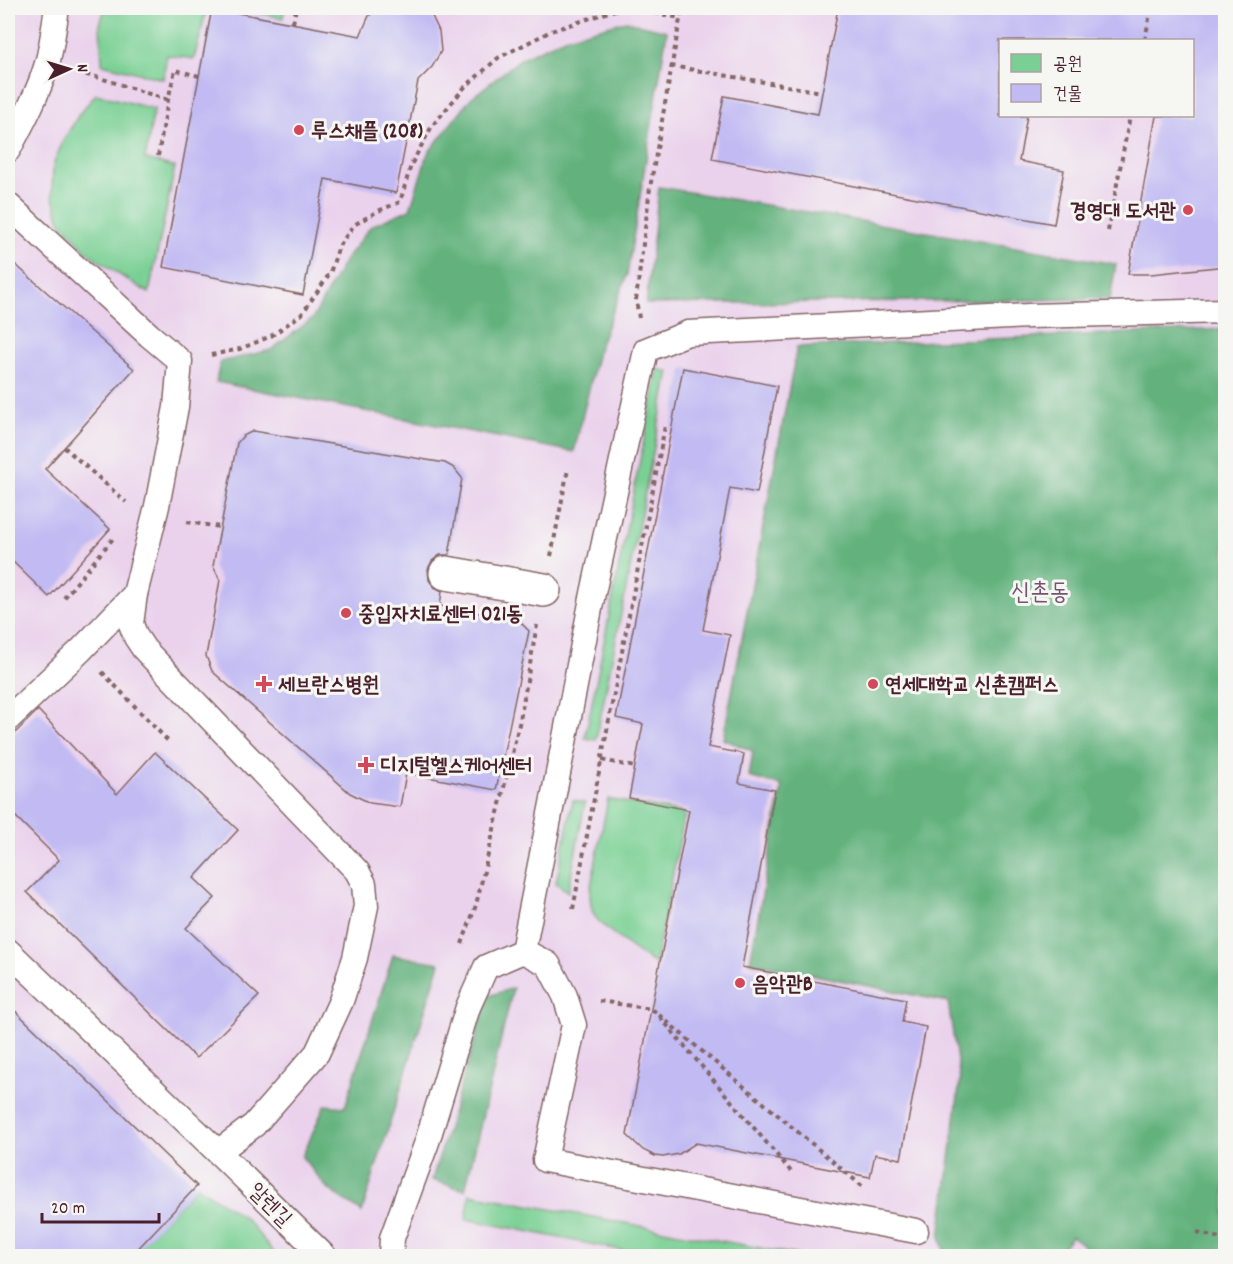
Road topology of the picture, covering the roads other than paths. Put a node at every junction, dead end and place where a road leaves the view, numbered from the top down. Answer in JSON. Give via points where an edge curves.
{"nodes":[{"id":1,"x":57,"y":8,"type":"edge"},
{"id":2,"x":8,"y":150,"type":"edge"},
{"id":3,"x":8,"y":205,"type":"edge"},
{"id":4,"x":1226,"y":311,"type":"edge"},
{"id":5,"x":446,"y":573,"type":"dead end"},
{"id":6,"x":544,"y":590,"type":"road end"},
{"id":7,"x":135,"y":594,"type":"junction"},
{"id":8,"x":12,"y":706,"type":"edge"},
{"id":9,"x":8,"y":951,"type":"edge"},
{"id":10,"x":523,"y":951,"type":"junction"},
{"id":11,"x":218,"y":1152,"type":"junction"},
{"id":12,"x":915,"y":1231,"type":"dead end"},
{"id":13,"x":324,"y":1257,"type":"edge"},
{"id":14,"x":391,"y":1257,"type":"edge"}],
"edges":[{"from":1,"to":2,"type":"lane","via":[[46,67]]},
{"from":3,"to":7,"type":"lane","via":[[180,361],[158,506]]},
{"from":4,"to":10,"type":"lane","via":[[1029,316],[688,333],[646,350],[592,598]]},
{"from":5,"to":6,"type":"street"},
{"from":7,"to":8,"type":"lane","via":[[81,650]]},
{"from":7,"to":11,"type":"lane","via":[[131,624],[144,649],[357,871],[364,884],[366,906],[355,958],[317,1053],[254,1125]]},
{"from":9,"to":11,"type":"lane","name":"알렌길"},
{"from":10,"to":12,"type":"lane","via":[[548,964],[560,984],[574,1025],[545,1160]]},
{"from":10,"to":14,"type":"lane","via":[[486,967],[468,1007],[393,1238]]},
{"from":11,"to":13,"type":"lane","name":"알렌길"}]}
